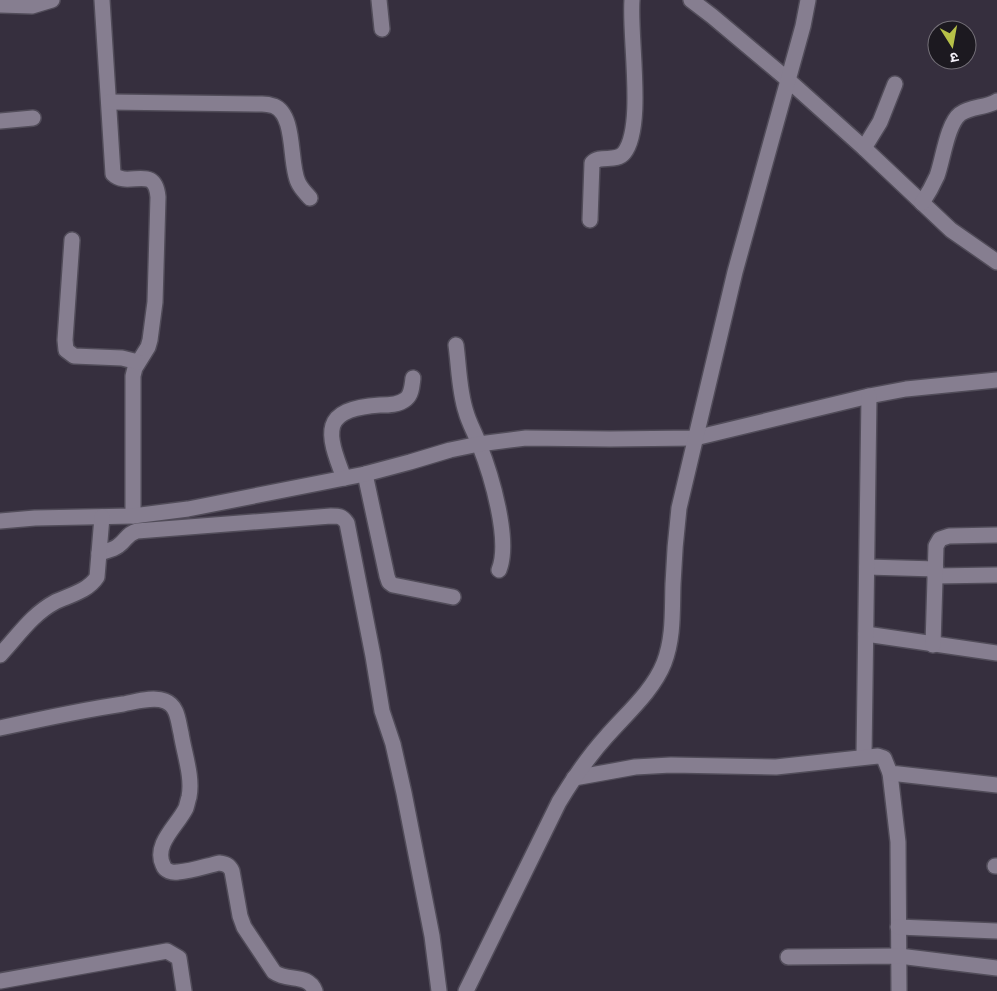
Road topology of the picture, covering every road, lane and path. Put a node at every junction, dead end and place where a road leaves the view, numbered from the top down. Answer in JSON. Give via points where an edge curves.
{"nodes":[{"id":1,"x":52,"y":0,"type":"edge"},
{"id":2,"x":102,"y":0,"type":"edge"},
{"id":3,"x":379,"y":0,"type":"edge"},
{"id":4,"x":632,"y":0,"type":"edge"},
{"id":5,"x":691,"y":0,"type":"edge"},
{"id":6,"x":808,"y":0,"type":"edge"},
{"id":7,"x":0,"y":5,"type":"edge"},
{"id":8,"x":382,"y":29,"type":"dead end"},
{"id":9,"x":787,"y":79,"type":"junction"},
{"id":10,"x":895,"y":84,"type":"dead end"},
{"id":11,"x":997,"y":101,"type":"edge"},
{"id":12,"x":109,"y":102,"type":"junction"},
{"id":13,"x":33,"y":118,"type":"dead end"},
{"id":14,"x":0,"y":121,"type":"edge"},
{"id":15,"x":864,"y":148,"type":"junction"},
{"id":16,"x":310,"y":198,"type":"dead end"},
{"id":17,"x":922,"y":203,"type":"junction"},
{"id":18,"x":590,"y":220,"type":"dead end"},
{"id":19,"x":72,"y":240,"type":"dead end"},
{"id":20,"x":997,"y":262,"type":"edge"},
{"id":21,"x":456,"y":344,"type":"dead end"},
{"id":22,"x":138,"y":362,"type":"junction"},
{"id":23,"x":413,"y":378,"type":"dead end"},
{"id":24,"x":997,"y":380,"type":"edge"},
{"id":25,"x":869,"y":396,"type":"junction"},
{"id":26,"x":695,"y":438,"type":"junction"},
{"id":27,"x":479,"y":444,"type":"junction"},
{"id":28,"x":366,"y":474,"type":"junction"},
{"id":29,"x":344,"y":478,"type":"junction"},
{"id":30,"x":133,"y":516,"type":"junction"},
{"id":31,"x":102,"y":517,"type":"junction"},
{"id":32,"x":0,"y":521,"type":"edge"},
{"id":33,"x":997,"y":535,"type":"edge"},
{"id":34,"x":99,"y":554,"type":"junction"},
{"id":35,"x":867,"y":567,"type":"junction"},
{"id":36,"x":499,"y":570,"type":"dead end"},
{"id":37,"x":936,"y":572,"type":"junction"},
{"id":38,"x":997,"y":575,"type":"edge"},
{"id":39,"x":453,"y":597,"type":"dead end"},
{"id":40,"x":866,"y":634,"type":"junction"},
{"id":41,"x":933,"y":645,"type":"junction"},
{"id":42,"x":997,"y":653,"type":"edge"},
{"id":43,"x":0,"y":655,"type":"edge"},
{"id":44,"x":0,"y":728,"type":"edge"},
{"id":45,"x":864,"y":756,"type":"junction"},
{"id":46,"x":890,"y":773,"type":"junction"},
{"id":47,"x":574,"y":778,"type":"junction"},
{"id":48,"x":997,"y":785,"type":"edge"},
{"id":49,"x":898,"y":928,"type":"junction"},
{"id":50,"x":997,"y":931,"type":"edge"},
{"id":51,"x":899,"y":956,"type":"junction"},
{"id":52,"x":788,"y":957,"type":"dead end"},
{"id":53,"x":997,"y":968,"type":"edge"},
{"id":54,"x":0,"y":981,"type":"edge"},
{"id":55,"x":184,"y":991,"type":"edge"},
{"id":56,"x":315,"y":991,"type":"edge"},
{"id":57,"x":439,"y":991,"type":"edge"},
{"id":58,"x":466,"y":991,"type":"edge"},
{"id":59,"x":899,"y":991,"type":"edge"}],
"edges":[{"from":1,"to":7,"type":"street","via":[[32,6]]},
{"from":2,"to":12,"type":"street"},
{"from":3,"to":8,"type":"street"},
{"from":4,"to":18,"type":"street","via":[[635,106],[631,138],[621,156],[592,163]]},
{"from":5,"to":9,"type":"street"},
{"from":6,"to":9,"type":"street"},
{"from":9,"to":15,"type":"street"},
{"from":9,"to":26,"type":"street"},
{"from":10,"to":15,"type":"street","via":[[880,122]]},
{"from":11,"to":17,"type":"street","via":[[959,114],[950,130],[934,184]]},
{"from":12,"to":16,"type":"street","via":[[275,106],[283,113],[289,127],[295,172],[302,190]]},
{"from":12,"to":22,"type":"street","via":[[113,174],[117,178],[148,179],[153,181],[158,191],[150,340]]},
{"from":13,"to":14,"type":"street"},
{"from":15,"to":17,"type":"street"},
{"from":17,"to":20,"type":"street","via":[[952,230]]},
{"from":19,"to":22,"type":"street","via":[[66,350],[74,356]]},
{"from":21,"to":27,"type":"street","via":[[463,404]]},
{"from":22,"to":30,"type":"street","via":[[133,376]]},
{"from":23,"to":29,"type":"street","via":[[406,400],[398,404],[346,410],[337,417],[331,432],[332,445]]},
{"from":24,"to":25,"type":"street"},
{"from":25,"to":26,"type":"street"},
{"from":25,"to":35,"type":"street"},
{"from":26,"to":27,"type":"street","via":[[526,438]]},
{"from":26,"to":47,"type":"street","via":[[679,508],[673,620],[664,664],[654,682]]},
{"from":27,"to":28,"type":"street"},
{"from":27,"to":36,"type":"street","via":[[501,525],[503,540]]},
{"from":28,"to":29,"type":"street"},
{"from":28,"to":39,"type":"street","via":[[389,582]]},
{"from":29,"to":30,"type":"street","via":[[188,510]]},
{"from":30,"to":31,"type":"street"},
{"from":31,"to":32,"type":"street"},
{"from":31,"to":34,"type":"street"},
{"from":33,"to":37,"type":"street","via":[[940,539],[936,546]]},
{"from":34,"to":43,"type":"street","via":[[97,576],[92,584],[37,613]]},
{"from":34,"to":57,"type":"street","via":[[120,545],[130,533],[138,531],[331,516],[344,518],[369,632],[382,711],[401,777],[432,936]]},
{"from":35,"to":37,"type":"street"},
{"from":35,"to":40,"type":"street"},
{"from":37,"to":38,"type":"street"},
{"from":37,"to":41,"type":"street"},
{"from":40,"to":41,"type":"street"},
{"from":40,"to":45,"type":"street"},
{"from":41,"to":42,"type":"street"},
{"from":44,"to":56,"type":"street","via":[[151,699],[164,700],[172,705],[179,723],[189,794],[186,807],[162,844],[160,860],[170,872],[219,863],[230,867],[240,916],[274,972],[287,978],[308,980]]},
{"from":45,"to":46,"type":"street","via":[[884,758]]},
{"from":45,"to":47,"type":"street","via":[[776,767],[635,767]]},
{"from":46,"to":48,"type":"street"},
{"from":46,"to":49,"type":"street","via":[[898,842]]},
{"from":47,"to":58,"type":"street","via":[[544,831]]},
{"from":49,"to":50,"type":"street"},
{"from":49,"to":51,"type":"street"},
{"from":51,"to":52,"type":"street"},
{"from":51,"to":53,"type":"street"},
{"from":51,"to":59,"type":"street"},
{"from":54,"to":55,"type":"street","via":[[167,951],[179,958]]}]}
